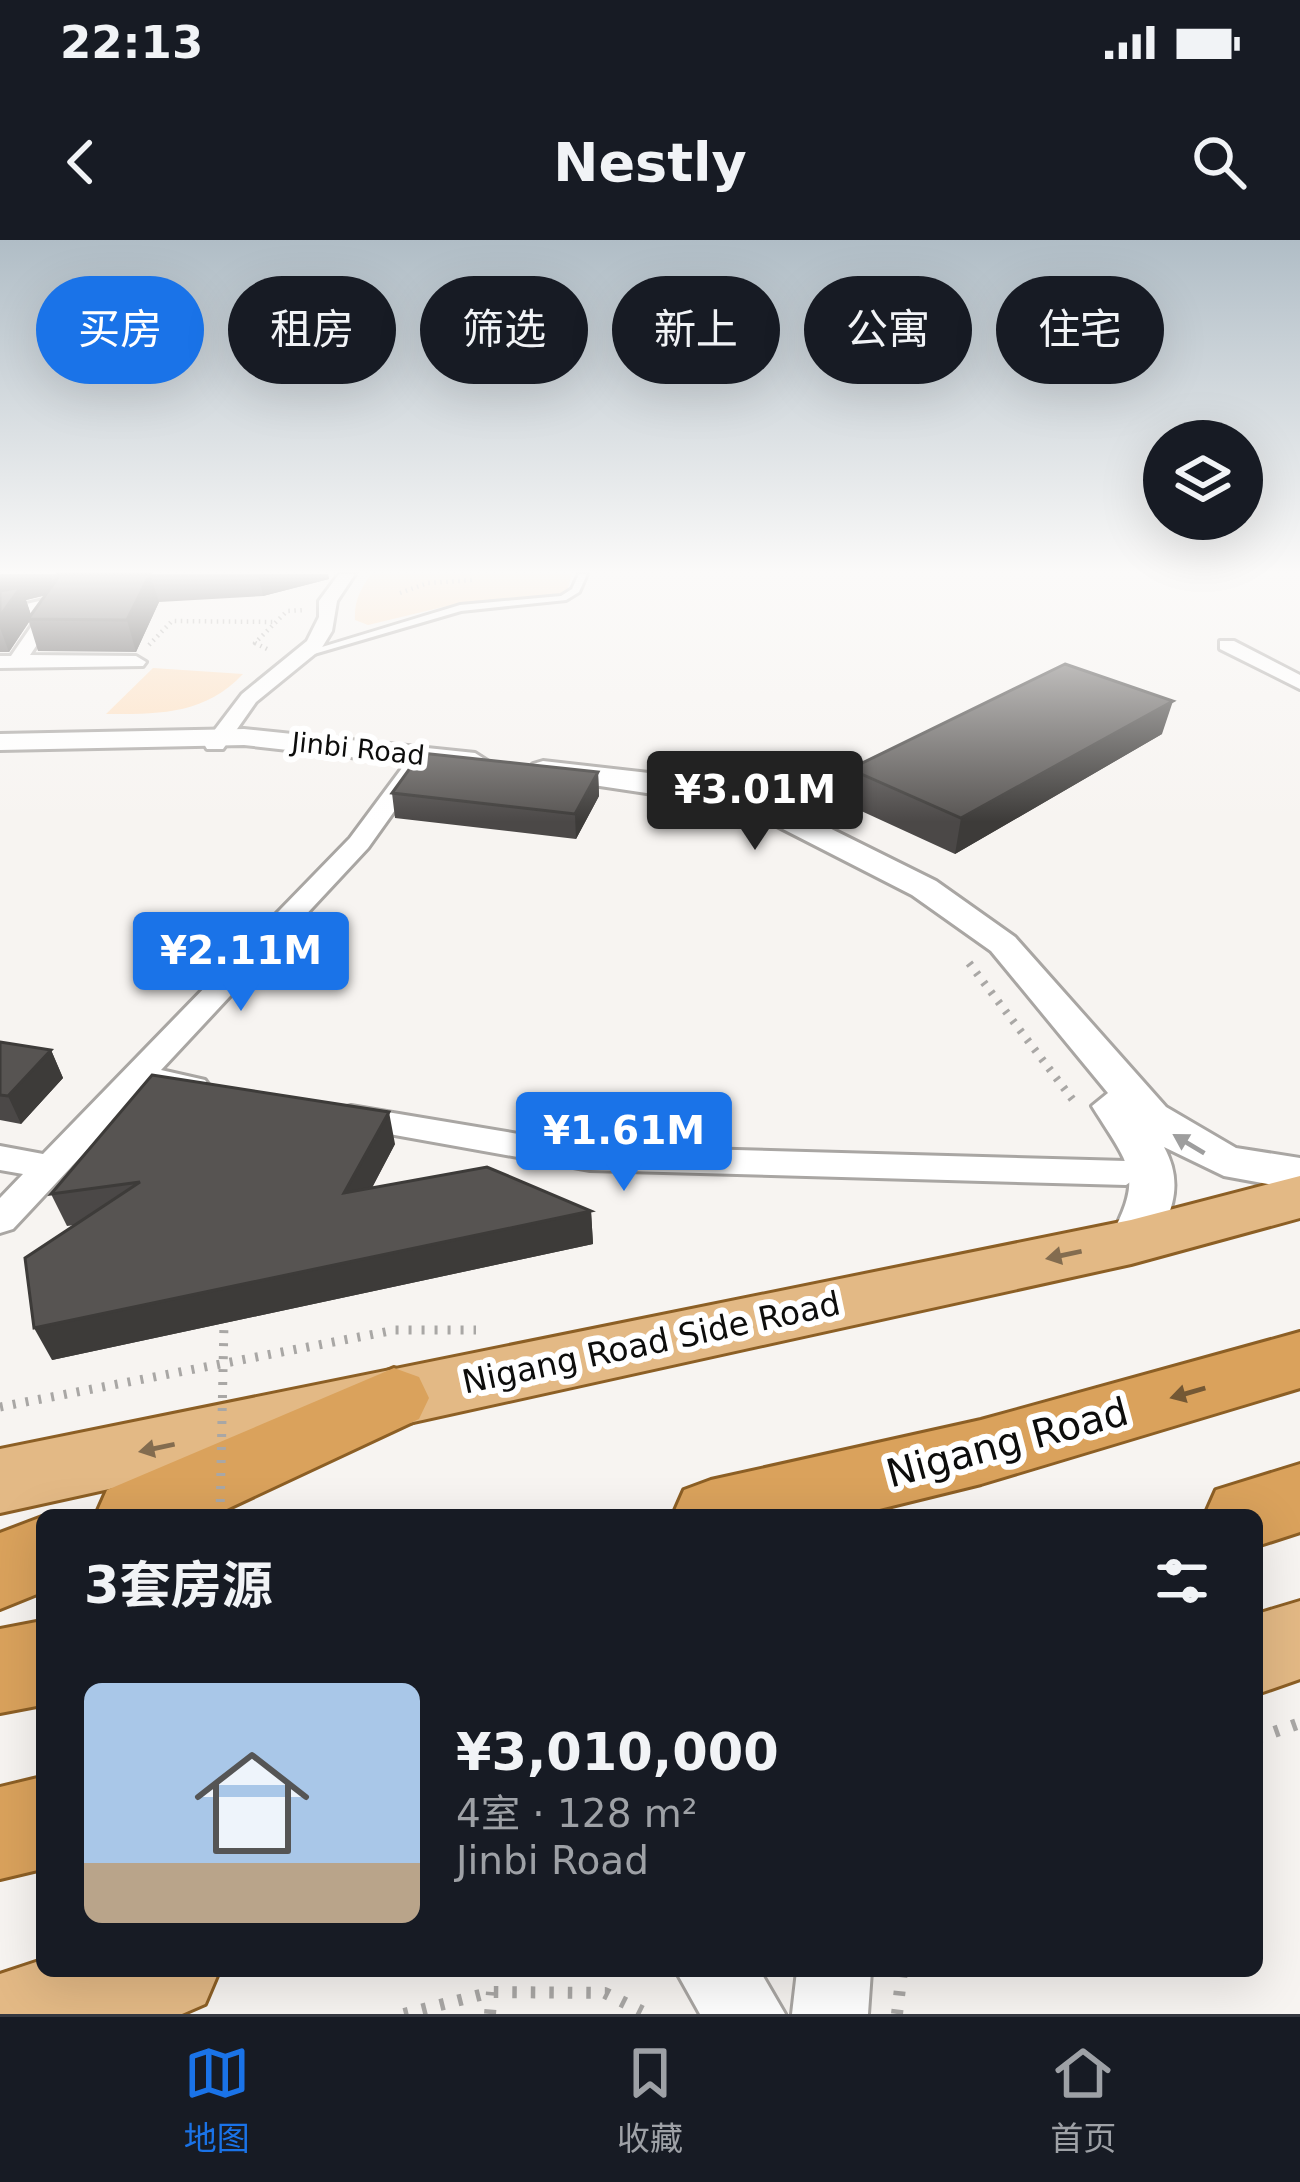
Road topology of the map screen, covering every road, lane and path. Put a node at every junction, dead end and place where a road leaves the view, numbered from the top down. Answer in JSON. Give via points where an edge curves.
{"nodes":[{"id":1,"x":141,"y":657,"type":"edge"},
{"id":2,"x":301,"y":657,"type":"edge"},
{"id":3,"x":1250,"y":657,"type":"edge"},
{"id":4,"x":9,"y":662,"type":"edge"},
{"id":5,"x":136,"y":662,"type":"joint"},
{"id":6,"x":1300,"y":683,"type":"edge"},
{"id":7,"x":217,"y":740,"type":"junction"},
{"id":8,"x":0,"y":746,"type":"edge"},
{"id":9,"x":420,"y":760,"type":"junction"},
{"id":10,"x":962,"y":953,"type":"dead end"},
{"id":11,"x":137,"y":1076,"type":"junction"},
{"id":12,"x":228,"y":1094,"type":"edge"},
{"id":13,"x":320,"y":1112,"type":"edge"},
{"id":14,"x":0,"y":1158,"type":"edge"},
{"id":15,"x":50,"y":1167,"type":"junction"},
{"id":16,"x":1126,"y":1173,"type":"joint"},
{"id":17,"x":1300,"y":1174,"type":"edge"},
{"id":18,"x":1300,"y":1197,"type":"edge"},
{"id":19,"x":0,"y":1220,"type":"edge"},
{"id":20,"x":1131,"y":1242,"type":"junction"},
{"id":21,"x":224,"y":1323,"type":"edge"},
{"id":22,"x":486,"y":1330,"type":"dead end"},
{"id":23,"x":1300,"y":1360,"type":"edge"},
{"id":24,"x":223,"y":1364,"type":"junction"},
{"id":25,"x":395,"y":1364,"type":"junction"},
{"id":26,"x":0,"y":1407,"type":"edge"},
{"id":27,"x":0,"y":1481,"type":"edge"},
{"id":28,"x":1300,"y":1498,"type":"edge"},
{"id":29,"x":144,"y":1509,"type":"edge"},
{"id":30,"x":220,"y":1509,"type":"edge"},
{"id":31,"x":737,"y":1509,"type":"edge"},
{"id":32,"x":1263,"y":1509,"type":"edge"},
{"id":33,"x":36,"y":1556,"type":"edge"},
{"id":34,"x":0,"y":1571,"type":"edge"},
{"id":35,"x":1300,"y":1640,"type":"edge"},
{"id":36,"x":1263,"y":1652,"type":"edge"},
{"id":37,"x":36,"y":1664,"type":"edge"},
{"id":38,"x":0,"y":1671,"type":"edge"},
{"id":39,"x":1300,"y":1723,"type":"edge"},
{"id":40,"x":1263,"y":1736,"type":"edge"},
{"id":41,"x":36,"y":1824,"type":"edge"},
{"id":42,"x":0,"y":1833,"type":"edge"},
{"id":43,"x":151,"y":1977,"type":"edge"},
{"id":44,"x":718,"y":1977,"type":"edge"},
{"id":45,"x":833,"y":1977,"type":"edge"},
{"id":46,"x":901,"y":1977,"type":"edge"},
{"id":47,"x":492,"y":1992,"type":"junction"},
{"id":48,"x":20,"y":2014,"type":"edge"},
{"id":49,"x":404,"y":2014,"type":"edge"},
{"id":50,"x":490,"y":2014,"type":"edge"},
{"id":51,"x":647,"y":2014,"type":"edge"},
{"id":52,"x":747,"y":2014,"type":"edge"},
{"id":53,"x":830,"y":2014,"type":"edge"},
{"id":54,"x":897,"y":2014,"type":"edge"}],
"edges":[{"from":1,"to":5,"type":"path"},
{"from":2,"to":7,"type":"street","via":[[244,703]]},
{"from":3,"to":6,"type":"street"},
{"from":4,"to":5,"type":"street"},
{"from":7,"to":8,"type":"street","name":"Jinbi Road"},
{"from":7,"to":9,"type":"street","name":"Jinbi Road"},
{"from":9,"to":11,"type":"street","via":[[358,843]]},
{"from":17,"to":9,"type":"street","name":"Jinbi Road","one_way":true,"via":[[1217,1160],[1178,1138],[1150,1117],[1003,944],[939,897],[750,800],[693,787]]},
{"from":9,"to":20,"type":"street","name":"Jinbi Road","via":[[707,798],[751,812],[938,911],[986,948],[1139,1137],[1157,1194]]},
{"from":10,"to":16,"type":"path"},
{"from":11,"to":12,"type":"street"},
{"from":11,"to":15,"type":"street"},
{"from":13,"to":16,"type":"street","via":[[590,1158]]},
{"from":14,"to":15,"type":"street"},
{"from":15,"to":19,"type":"street"},
{"from":18,"to":20,"type":"main road","name":"Nigang Road Side Road"},
{"from":20,"to":25,"type":"main road","name":"Nigang Road Side Road","one_way":true},
{"from":21,"to":24,"type":"path","bridge":true},
{"from":22,"to":25,"type":"path"},
{"from":23,"to":31,"type":"highway","name":"Nigang Road","one_way":true,"via":[[981,1453]]},
{"from":24,"to":25,"type":"path"},
{"from":24,"to":26,"type":"path"},
{"from":24,"to":30,"type":"path","bridge":true},
{"from":25,"to":27,"type":"main road","name":"Nigang Road Side Road","one_way":true},
{"from":25,"to":29,"type":"highway"},
{"from":28,"to":32,"type":"highway"},
{"from":33,"to":34,"type":"highway"},
{"from":35,"to":36,"type":"main road"},
{"from":37,"to":38,"type":"highway"},
{"from":39,"to":40,"type":"path"},
{"from":41,"to":42,"type":"highway"},
{"from":43,"to":48,"type":"main road"},
{"from":44,"to":52,"type":"street"},
{"from":45,"to":53,"type":"street"},
{"from":46,"to":54,"type":"path"},
{"from":47,"to":49,"type":"path"},
{"from":47,"to":50,"type":"path"},
{"from":47,"to":51,"type":"path","via":[[604,1993]]}]}
